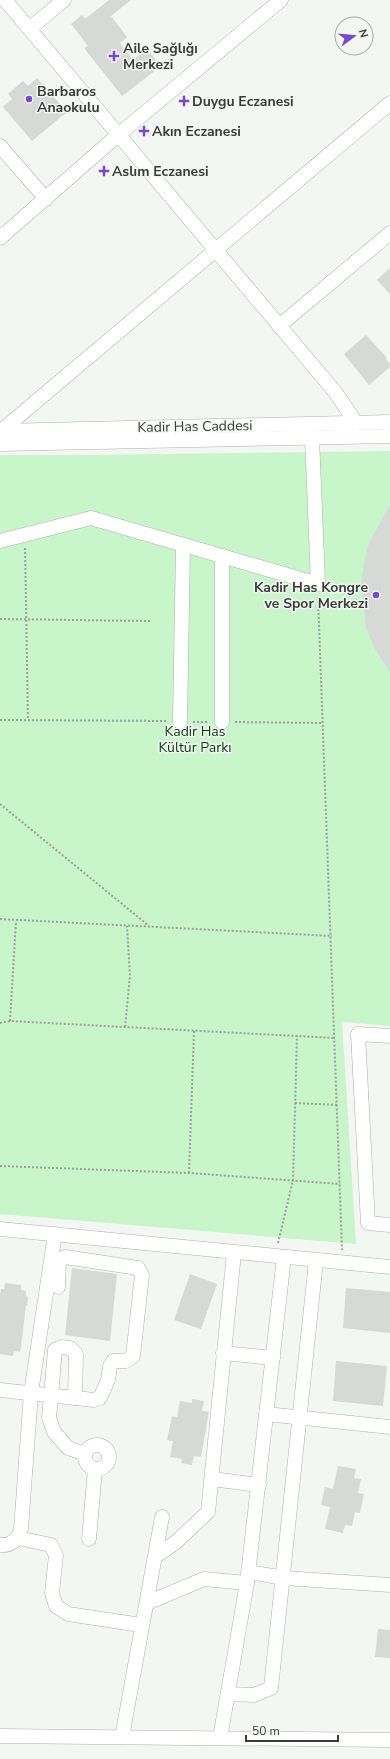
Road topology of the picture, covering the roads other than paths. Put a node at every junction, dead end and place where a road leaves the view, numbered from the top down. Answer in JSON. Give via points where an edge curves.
{"nodes":[{"id":1,"x":5,"y":0,"type":"edge"},
{"id":2,"x":64,"y":0,"type":"edge"},
{"id":3,"x":281,"y":0,"type":"edge"},
{"id":4,"x":29,"y":29,"type":"junction"},
{"id":5,"x":390,"y":103,"type":"edge"},
{"id":6,"x":118,"y":135,"type":"junction"},
{"id":7,"x":0,"y":146,"type":"edge"},
{"id":8,"x":46,"y":199,"type":"junction"},
{"id":9,"x":390,"y":233,"type":"edge"},
{"id":10,"x":0,"y":238,"type":"edge"},
{"id":11,"x":215,"y":250,"type":"junction"},
{"id":12,"x":279,"y":326,"type":"junction"},
{"id":13,"x":390,"y":422,"type":"edge"},
{"id":14,"x":356,"y":423,"type":"junction"},
{"id":15,"x":0,"y":435,"type":"edge"},
{"id":16,"x":390,"y":436,"type":"edge"},
{"id":17,"x":312,"y":438,"type":"junction"},
{"id":18,"x":0,"y":541,"type":"edge"},
{"id":19,"x":183,"y":545,"type":"junction"},
{"id":20,"x":222,"y":556,"type":"junction"},
{"id":21,"x":180,"y":722,"type":"road end"},
{"id":22,"x":222,"y":722,"type":"road end"},
{"id":23,"x":390,"y":1036,"type":"edge"},
{"id":24,"x":390,"y":1225,"type":"edge"},
{"id":25,"x":0,"y":1229,"type":"edge"},
{"id":26,"x":55,"y":1234,"type":"junction"},
{"id":27,"x":234,"y":1253,"type":"junction"},
{"id":28,"x":279,"y":1257,"type":"junction"},
{"id":29,"x":316,"y":1261,"type":"junction"},
{"id":30,"x":390,"y":1267,"type":"edge"},
{"id":31,"x":58,"y":1287,"type":"dead end"},
{"id":32,"x":223,"y":1352,"type":"junction"},
{"id":33,"x":273,"y":1358,"type":"junction"},
{"id":34,"x":0,"y":1390,"type":"edge"},
{"id":35,"x":31,"y":1393,"type":"junction"},
{"id":36,"x":52,"y":1396,"type":"junction"},
{"id":37,"x":75,"y":1398,"type":"junction"},
{"id":38,"x":266,"y":1414,"type":"junction"},
{"id":39,"x":301,"y":1418,"type":"junction"},
{"id":40,"x":390,"y":1427,"type":"edge"},
{"id":41,"x":85,"y":1454,"type":"junction"},
{"id":42,"x":95,"y":1469,"type":"junction"},
{"id":43,"x":212,"y":1479,"type":"junction"},
{"id":44,"x":260,"y":1485,"type":"junction"},
{"id":45,"x":162,"y":1517,"type":"dead end"},
{"id":46,"x":18,"y":1538,"type":"junction"},
{"id":47,"x":89,"y":1539,"type":"dead end"},
{"id":48,"x":0,"y":1546,"type":"edge"},
{"id":49,"x":156,"y":1556,"type":"junction"},
{"id":50,"x":248,"y":1578,"type":"junction"},
{"id":51,"x":284,"y":1578,"type":"junction"},
{"id":52,"x":390,"y":1585,"type":"edge"},
{"id":53,"x":147,"y":1603,"type":"junction"},
{"id":54,"x":141,"y":1625,"type":"junction"},
{"id":55,"x":228,"y":1694,"type":"junction"},
{"id":56,"x":0,"y":1736,"type":"edge"},
{"id":57,"x":122,"y":1737,"type":"junction"},
{"id":58,"x":220,"y":1738,"type":"junction"},
{"id":59,"x":390,"y":1740,"type":"edge"}],
"edges":[{"from":1,"to":4,"type":"street"},
{"from":2,"to":4,"type":"street"},
{"from":3,"to":6,"type":"street"},
{"from":4,"to":6,"type":"street"},
{"from":5,"to":11,"type":"street"},
{"from":6,"to":8,"type":"street"},
{"from":6,"to":11,"type":"street"},
{"from":7,"to":8,"type":"street"},
{"from":8,"to":10,"type":"street"},
{"from":9,"to":12,"type":"street"},
{"from":11,"to":12,"type":"street"},
{"from":11,"to":15,"type":"street"},
{"from":12,"to":14,"type":"street","via":[[336,393]]},
{"from":13,"to":14,"type":"street","name":"Kadir Has Caddesi"},
{"from":14,"to":15,"type":"street","name":"Kadir Has Caddesi"},
{"from":15,"to":17,"type":"street","name":"Kadir Has Caddesi"},
{"from":16,"to":17,"type":"street","name":"Kadir Has Caddesi"},
{"from":17,"to":20,"type":"street","via":[[318,584]]},
{"from":18,"to":19,"type":"street","via":[[91,518]]},
{"from":19,"to":20,"type":"street"},
{"from":19,"to":21,"type":"street"},
{"from":20,"to":22,"type":"street"},
{"from":23,"to":24,"type":"street","via":[[358,1034],[368,1223]]},
{"from":25,"to":26,"type":"street"},
{"from":26,"to":27,"type":"street"},
{"from":26,"to":35,"type":"street"},
{"from":27,"to":28,"type":"street"},
{"from":27,"to":32,"type":"street"},
{"from":28,"to":29,"type":"street"},
{"from":28,"to":33,"type":"street"},
{"from":29,"to":30,"type":"street"},
{"from":29,"to":39,"type":"street"},
{"from":31,"to":37,"type":"street","via":[[59,1260],[65,1257],[134,1267],[141,1271],[142,1275],[133,1356],[126,1361],[113,1361],[100,1398]]},
{"from":32,"to":33,"type":"street"},
{"from":32,"to":43,"type":"street"},
{"from":33,"to":38,"type":"street"},
{"from":34,"to":35,"type":"street"},
{"from":35,"to":36,"type":"street"},
{"from":35,"to":46,"type":"street","via":[[21,1529]]},
{"from":36,"to":37,"type":"street"},
{"from":36,"to":37,"type":"street","via":[[55,1350],[65,1347],[76,1354]]},
{"from":36,"to":41,"type":"street","via":[[49,1418],[54,1432],[68,1448]]},
{"from":38,"to":39,"type":"street"},
{"from":38,"to":44,"type":"street"},
{"from":39,"to":40,"type":"street"},
{"from":39,"to":51,"type":"street"},
{"from":41,"to":42,"type":"street","via":[[87,1464]]},
{"from":41,"to":42,"type":"street","via":[[96,1445],[108,1452],[107,1465]]},
{"from":42,"to":47,"type":"street"},
{"from":43,"to":44,"type":"street"},
{"from":43,"to":49,"type":"street","via":[[208,1512],[176,1542]]},
{"from":44,"to":50,"type":"street"},
{"from":45,"to":49,"type":"street"},
{"from":46,"to":48,"type":"street","via":[[8,1545]]},
{"from":46,"to":54,"type":"street","via":[[51,1545],[56,1555],[52,1593],[56,1606],[68,1614]]},
{"from":49,"to":53,"type":"street"},
{"from":50,"to":51,"type":"street"},
{"from":50,"to":53,"type":"street","via":[[204,1579]]},
{"from":50,"to":55,"type":"street"},
{"from":51,"to":52,"type":"street"},
{"from":51,"to":55,"type":"street","via":[[271,1688],[254,1695]]},
{"from":53,"to":54,"type":"street"},
{"from":54,"to":57,"type":"street"},
{"from":55,"to":58,"type":"street"},
{"from":56,"to":57,"type":"street"},
{"from":57,"to":58,"type":"street"},
{"from":58,"to":59,"type":"street"}]}
